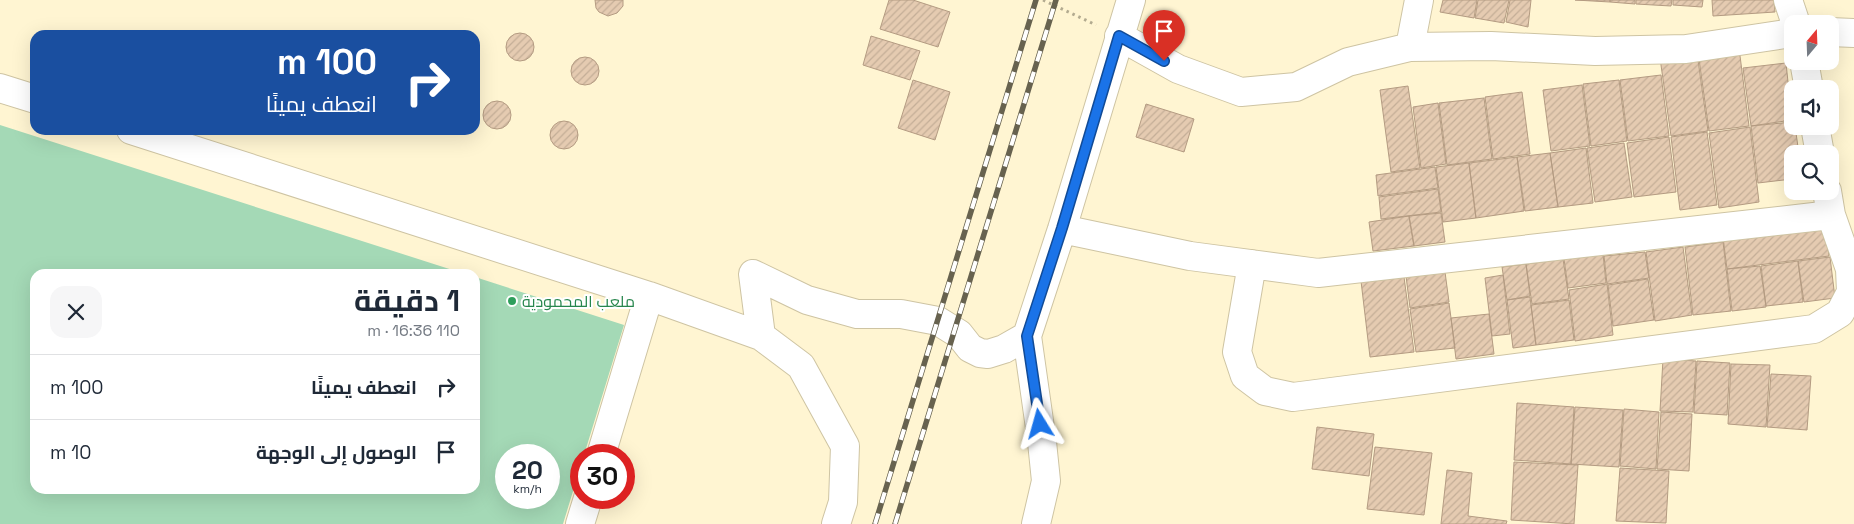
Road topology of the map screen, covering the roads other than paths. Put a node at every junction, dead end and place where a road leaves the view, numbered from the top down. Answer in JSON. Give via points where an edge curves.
{"nodes":[{"id":1,"x":1130,"y":0,"type":"edge"},
{"id":2,"x":1419,"y":0,"type":"edge"},
{"id":3,"x":1788,"y":0,"type":"edge"},
{"id":4,"x":1793,"y":15,"type":"edge"},
{"id":5,"x":1839,"y":32,"type":"edge"},
{"id":6,"x":1854,"y":33,"type":"edge"},
{"id":7,"x":1784,"y":34,"type":"edge"},
{"id":8,"x":1119,"y":36,"type":"junction"},
{"id":9,"x":1410,"y":47,"type":"junction"},
{"id":10,"x":0,"y":88,"type":"edge"},
{"id":11,"x":30,"y":97,"type":"edge"},
{"id":12,"x":147,"y":135,"type":"edge"},
{"id":13,"x":1829,"y":203,"type":"edge"},
{"id":14,"x":1062,"y":228,"type":"junction"},
{"id":15,"x":1252,"y":264,"type":"junction"},
{"id":16,"x":649,"y":296,"type":"junction"},
{"id":17,"x":761,"y":336,"type":"junction"},
{"id":18,"x":1027,"y":336,"type":"junction"},
{"id":19,"x":604,"y":444,"type":"edge"},
{"id":20,"x":585,"y":509,"type":"edge"},
{"id":21,"x":580,"y":524,"type":"edge"},
{"id":22,"x":836,"y":524,"type":"edge"},
{"id":23,"x":1036,"y":524,"type":"edge"}],
"edges":[{"from":1,"to":8,"type":"street"},
{"from":2,"to":9,"type":"street"},
{"from":3,"to":4,"type":"street"},
{"from":5,"to":6,"type":"street"},
{"from":7,"to":9,"type":"street","via":[[1686,49],[1595,51],[1491,46]]},
{"from":8,"to":9,"type":"street","via":[[1178,69],[1240,92],[1296,88],[1348,62]]},
{"from":8,"to":14,"type":"street"},
{"from":10,"to":11,"type":"street"},
{"from":12,"to":16,"type":"street"},
{"from":13,"to":15,"type":"street","via":[[1318,273]]},
{"from":13,"to":15,"type":"street","via":[[1850,270],[1851,292],[1840,313],[1814,329],[1293,397],[1265,391],[1245,376],[1237,352]]},
{"from":14,"to":15,"type":"street","via":[[1190,256]]},
{"from":14,"to":18,"type":"street"},
{"from":16,"to":17,"type":"street"},
{"from":16,"to":19,"type":"street"},
{"from":17,"to":18,"type":"street","via":[[753,274],[807,300],[857,314],[901,314],[938,321],[980,353],[1004,349]]},
{"from":17,"to":22,"type":"street","via":[[802,366],[845,446],[843,502]]},
{"from":18,"to":23,"type":"street","via":[[1046,481]]},
{"from":20,"to":21,"type":"street"}]}
